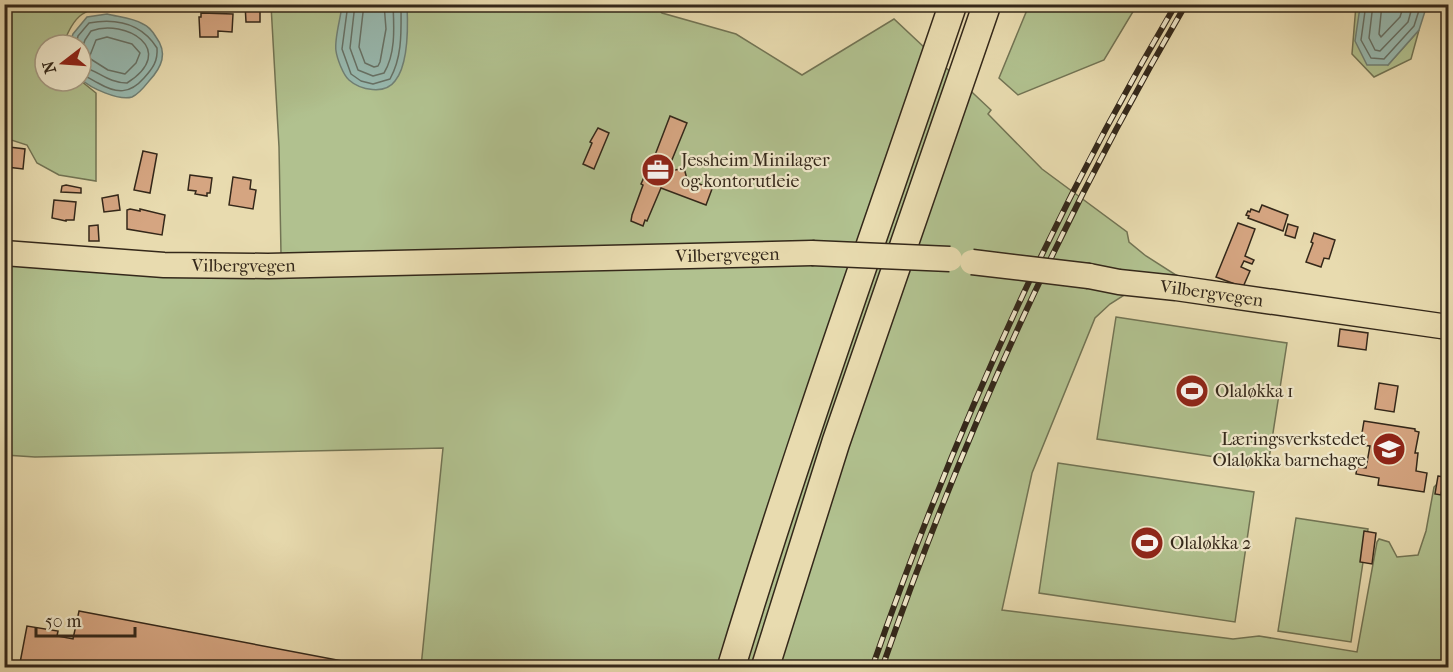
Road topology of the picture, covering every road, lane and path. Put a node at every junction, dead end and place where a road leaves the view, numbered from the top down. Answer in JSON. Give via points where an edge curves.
{"nodes":[{"id":1,"x":953,"y":4,"type":"edge"},
{"id":2,"x":987,"y":5,"type":"edge"},
{"id":3,"x":4,"y":253,"type":"edge"},
{"id":4,"x":1449,"y":327,"type":"edge"},
{"id":5,"x":732,"y":668,"type":"edge"},
{"id":6,"x":765,"y":668,"type":"edge"}],
"edges":[{"from":1,"to":5,"type":"highway","via":[[814,410]]},
{"from":2,"to":6,"type":"highway","via":[[836,442]]},
{"from":3,"to":4,"type":"main road","name":"Vilbergvegen","bridge":true,"via":[[256,266],[812,254],[961,261]]}]}
